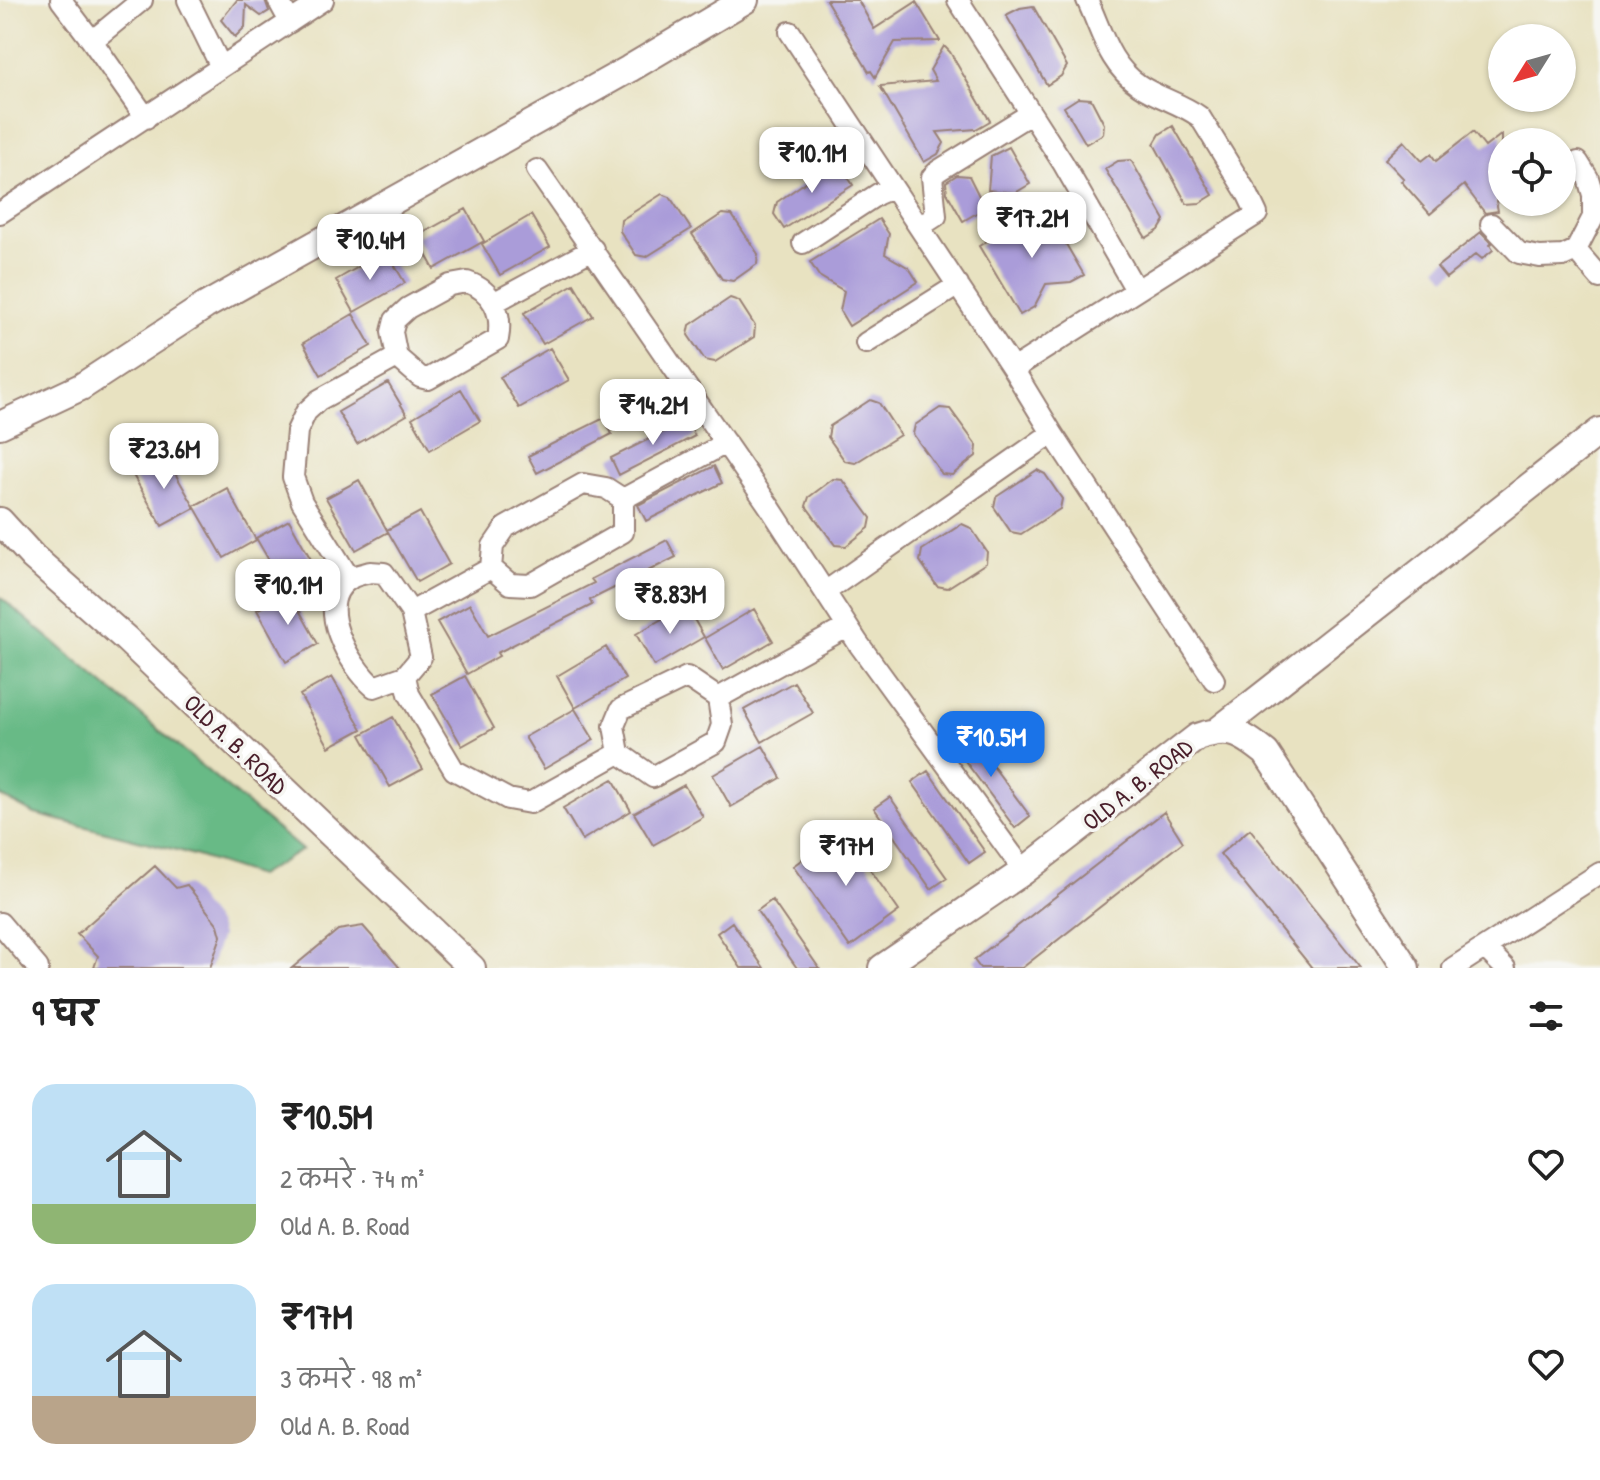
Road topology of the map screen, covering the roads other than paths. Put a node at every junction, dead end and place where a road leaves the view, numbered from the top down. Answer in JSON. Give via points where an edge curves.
{"nodes":[{"id":1,"x":61,"y":0,"type":"edge"},
{"id":2,"x":142,"y":0,"type":"edge"},
{"id":3,"x":188,"y":0,"type":"edge"},
{"id":4,"x":278,"y":0,"type":"edge"},
{"id":5,"x":323,"y":0,"type":"edge"},
{"id":6,"x":958,"y":0,"type":"edge"},
{"id":7,"x":1087,"y":0,"type":"edge"},
{"id":8,"x":731,"y":3,"type":"edge"},
{"id":9,"x":290,"y":22,"type":"junction"},
{"id":10,"x":790,"y":32,"type":"dead end"},
{"id":11,"x":92,"y":41,"type":"junction"},
{"id":12,"x":221,"y":67,"type":"junction"},
{"id":13,"x":1030,"y":114,"type":"junction"},
{"id":14,"x":146,"y":118,"type":"junction"},
{"id":15,"x":1578,"y":162,"type":"dead end"},
{"id":16,"x":537,"y":170,"type":"dead end"},
{"id":17,"x":892,"y":188,"type":"junction"},
{"id":18,"x":0,"y":213,"type":"edge"},
{"id":19,"x":1491,"y":224,"type":"dead end"},
{"id":20,"x":919,"y":227,"type":"junction"},
{"id":21,"x":803,"y":243,"type":"dead end"},
{"id":22,"x":593,"y":249,"type":"junction"},
{"id":23,"x":1576,"y":250,"type":"junction"},
{"id":24,"x":1600,"y":278,"type":"edge"},
{"id":25,"x":958,"y":285,"type":"junction"},
{"id":26,"x":1136,"y":290,"type":"junction"},
{"id":27,"x":495,"y":302,"type":"junction"},
{"id":28,"x":866,"y":343,"type":"dead end"},
{"id":29,"x":397,"y":357,"type":"junction"},
{"id":30,"x":1013,"y":369,"type":"junction"},
{"id":31,"x":0,"y":425,"type":"edge"},
{"id":32,"x":1600,"y":431,"type":"edge"},
{"id":33,"x":1052,"y":433,"type":"junction"},
{"id":34,"x":726,"y":443,"type":"junction"},
{"id":35,"x":623,"y":499,"type":"junction"},
{"id":36,"x":0,"y":521,"type":"edge"},
{"id":37,"x":491,"y":568,"type":"junction"},
{"id":38,"x":350,"y":579,"type":"junction"},
{"id":39,"x":825,"y":592,"type":"junction"},
{"id":40,"x":411,"y":612,"type":"junction"},
{"id":41,"x":847,"y":627,"type":"junction"},
{"id":42,"x":405,"y":676,"type":"junction"},
{"id":43,"x":1214,"y":680,"type":"dead end"},
{"id":44,"x":718,"y":698,"type":"junction"},
{"id":45,"x":1220,"y":729,"type":"junction"},
{"id":46,"x":619,"y":753,"type":"junction"},
{"id":47,"x":1024,"y":871,"type":"junction"},
{"id":48,"x":1600,"y":873,"type":"edge"},
{"id":49,"x":0,"y":923,"type":"edge"},
{"id":50,"x":1485,"y":948,"type":"junction"},
{"id":51,"x":38,"y":968,"type":"edge"},
{"id":52,"x":472,"y":968,"type":"edge"},
{"id":53,"x":882,"y":968,"type":"edge"},
{"id":54,"x":1406,"y":968,"type":"edge"},
{"id":55,"x":1453,"y":968,"type":"edge"},
{"id":56,"x":1505,"y":968,"type":"edge"}],
"edges":[{"from":1,"to":11,"type":"street"},
{"from":2,"to":11,"type":"street"},
{"from":3,"to":12,"type":"street"},
{"from":4,"to":9,"type":"street"},
{"from":5,"to":9,"type":"street"},
{"from":6,"to":13,"type":"street"},
{"from":7,"to":26,"type":"street","via":[[1106,50],[1138,84],[1200,117],[1257,214]]},
{"from":8,"to":31,"type":"street","via":[[629,69],[205,306],[81,387]]},
{"from":9,"to":12,"type":"street"},
{"from":10,"to":17,"type":"street"},
{"from":11,"to":14,"type":"street"},
{"from":12,"to":14,"type":"street"},
{"from":13,"to":20,"type":"street","via":[[932,177],[936,216]]},
{"from":13,"to":26,"type":"street"},
{"from":14,"to":18,"type":"street"},
{"from":15,"to":23,"type":"street","via":[[1593,195],[1593,217]]},
{"from":16,"to":22,"type":"street"},
{"from":17,"to":20,"type":"street"},
{"from":17,"to":21,"type":"street"},
{"from":19,"to":23,"type":"street","via":[[1519,253],[1563,256]]},
{"from":20,"to":25,"type":"street"},
{"from":22,"to":27,"type":"street"},
{"from":22,"to":34,"type":"street"},
{"from":23,"to":24,"type":"street"},
{"from":25,"to":28,"type":"street"},
{"from":25,"to":30,"type":"street"},
{"from":26,"to":30,"type":"street"},
{"from":27,"to":29,"type":"street","via":[[467,282],[450,285],[408,308],[395,320],[392,332]]},
{"from":27,"to":29,"type":"street","via":[[498,339],[428,379]]},
{"from":29,"to":38,"type":"street","via":[[319,400],[297,431],[293,477],[302,502]]},
{"from":30,"to":33,"type":"street"},
{"from":32,"to":45,"type":"street"},
{"from":33,"to":39,"type":"street"},
{"from":33,"to":43,"type":"street"},
{"from":34,"to":35,"type":"street"},
{"from":34,"to":39,"type":"street"},
{"from":35,"to":37,"type":"street","via":[[606,488],[583,484],[506,527],[493,546]]},
{"from":35,"to":37,"type":"street","via":[[623,532],[530,585],[510,584]]},
{"from":36,"to":52,"type":"street","name":"OLD A. B. ROAD"},
{"from":37,"to":40,"type":"street"},
{"from":38,"to":40,"type":"street","via":[[384,573]]},
{"from":38,"to":42,"type":"street","via":[[336,594],[333,613],[360,675],[374,687]]},
{"from":39,"to":41,"type":"street"},
{"from":40,"to":42,"type":"street","via":[[421,657]]},
{"from":41,"to":44,"type":"street"},
{"from":41,"to":47,"type":"street"},
{"from":42,"to":46,"type":"street","via":[[409,694],[454,770],[508,799],[530,803]]},
{"from":44,"to":46,"type":"street","via":[[687,677],[621,709],[614,726]]},
{"from":44,"to":46,"type":"street","via":[[722,725],[716,742],[653,777]]},
{"from":45,"to":47,"type":"street","name":"OLD A. B. ROAD","via":[[1197,737]]},
{"from":45,"to":54,"type":"street","name":"OLD A. B. ROAD","via":[[1247,738],[1266,753]]},
{"from":47,"to":53,"type":"street","name":"OLD A. B. ROAD"},
{"from":48,"to":50,"type":"street"},
{"from":49,"to":51,"type":"street"},
{"from":50,"to":55,"type":"street"},
{"from":50,"to":56,"type":"street"}]}
